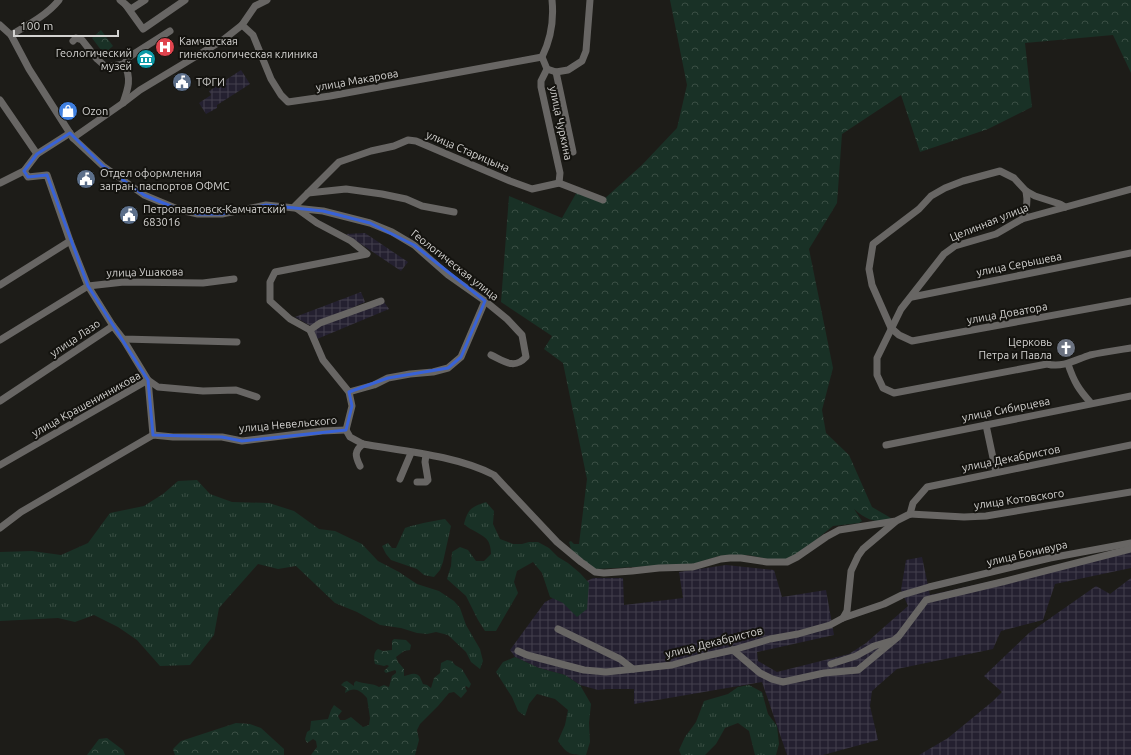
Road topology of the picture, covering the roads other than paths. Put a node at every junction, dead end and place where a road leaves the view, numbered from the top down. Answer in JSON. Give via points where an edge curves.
{"nodes":[{"id":1,"x":59,"y":0,"type":"edge"},
{"id":2,"x":145,"y":0,"type":"edge"},
{"id":3,"x":185,"y":0,"type":"edge"},
{"id":4,"x":267,"y":0,"type":"edge"},
{"id":5,"x":552,"y":0,"type":"edge"},
{"id":6,"x":590,"y":0,"type":"edge"},
{"id":7,"x":123,"y":2,"type":"edge"},
{"id":8,"x":0,"y":25,"type":"edge"},
{"id":9,"x":242,"y":25,"type":"junction"},
{"id":10,"x":170,"y":31,"type":"dead end"},
{"id":11,"x":11,"y":35,"type":"junction"},
{"id":12,"x":74,"y":41,"type":"dead end"},
{"id":13,"x":542,"y":58,"type":"junction"},
{"id":14,"x":124,"y":64,"type":"junction"},
{"id":15,"x":547,"y":69,"type":"junction"},
{"id":16,"x":556,"y":72,"type":"junction"},
{"id":17,"x":0,"y":100,"type":"edge"},
{"id":18,"x":123,"y":103,"type":"junction"},
{"id":19,"x":72,"y":135,"type":"junction"},
{"id":20,"x":573,"y":152,"type":"dead end"},
{"id":21,"x":37,"y":154,"type":"junction"},
{"id":22,"x":24,"y":171,"type":"junction"},
{"id":23,"x":0,"y":183,"type":"edge"},
{"id":24,"x":559,"y":183,"type":"junction"},
{"id":25,"x":1131,"y":189,"type":"edge"},
{"id":26,"x":1026,"y":191,"type":"junction"},
{"id":27,"x":308,"y":193,"type":"junction"},
{"id":28,"x":603,"y":200,"type":"dead end"},
{"id":29,"x":294,"y":207,"type":"junction"},
{"id":30,"x":1065,"y":207,"type":"junction"},
{"id":31,"x":454,"y":212,"type":"dead end"},
{"id":32,"x":1022,"y":219,"type":"junction"},
{"id":33,"x":70,"y":241,"type":"junction"},
{"id":34,"x":1131,"y":253,"type":"edge"},
{"id":35,"x":234,"y":279,"type":"dead end"},
{"id":36,"x":0,"y":285,"type":"edge"},
{"id":37,"x":88,"y":286,"type":"junction"},
{"id":38,"x":912,"y":297,"type":"junction"},
{"id":39,"x":381,"y":301,"type":"dead end"},
{"id":40,"x":1131,"y":301,"type":"edge"},
{"id":41,"x":485,"y":302,"type":"junction"},
{"id":42,"x":113,"y":326,"type":"junction"},
{"id":43,"x":891,"y":328,"type":"junction"},
{"id":44,"x":310,"y":330,"type":"junction"},
{"id":45,"x":123,"y":339,"type":"junction"},
{"id":46,"x":0,"y":340,"type":"edge"},
{"id":47,"x":237,"y":342,"type":"dead end"},
{"id":48,"x":1131,"y":348,"type":"edge"},
{"id":49,"x":491,"y":355,"type":"dead end"},
{"id":50,"x":1068,"y":364,"type":"junction"},
{"id":51,"x":148,"y":380,"type":"junction"},
{"id":52,"x":349,"y":392,"type":"junction"},
{"id":53,"x":1131,"y":396,"type":"edge"},
{"id":54,"x":257,"y":397,"type":"dead end"},
{"id":55,"x":0,"y":401,"type":"edge"},
{"id":56,"x":1091,"y":403,"type":"junction"},
{"id":57,"x":986,"y":425,"type":"junction"},
{"id":58,"x":346,"y":430,"type":"junction"},
{"id":59,"x":153,"y":435,"type":"junction"},
{"id":60,"x":363,"y":444,"type":"junction"},
{"id":61,"x":886,"y":445,"type":"dead end"},
{"id":62,"x":1131,"y":445,"type":"edge"},
{"id":63,"x":411,"y":452,"type":"junction"},
{"id":64,"x":426,"y":456,"type":"junction"},
{"id":65,"x":0,"y":465,"type":"edge"},
{"id":66,"x":360,"y":466,"type":"dead end"},
{"id":67,"x":996,"y":472,"type":"junction"},
{"id":68,"x":400,"y":479,"type":"dead end"},
{"id":69,"x":417,"y":482,"type":"dead end"},
{"id":70,"x":1131,"y":492,"type":"edge"},
{"id":71,"x":910,"y":514,"type":"junction"},
{"id":72,"x":896,"y":522,"type":"junction"},
{"id":73,"x":0,"y":528,"type":"edge"},
{"id":74,"x":1131,"y":543,"type":"edge"},
{"id":75,"x":1131,"y":549,"type":"edge"},
{"id":76,"x":929,"y":587,"type":"joint"},
{"id":77,"x":843,"y":618,"type":"junction"},
{"id":78,"x":558,"y":629,"type":"dead end"},
{"id":79,"x":901,"y":638,"type":"dead end"},
{"id":80,"x":733,"y":650,"type":"junction"},
{"id":81,"x":518,"y":651,"type":"dead end"},
{"id":82,"x":831,"y":664,"type":"dead end"},
{"id":83,"x":632,"y":669,"type":"junction"}],
"edges":[{"from":1,"to":11,"type":"street","via":[[31,23]]},
{"from":2,"to":7,"type":"street","via":[[131,10]]},
{"from":3,"to":7,"type":"street","via":[[143,29]]},
{"from":4,"to":9,"type":"street","via":[[255,6]]},
{"from":5,"to":13,"type":"street","via":[[552,27],[548,46]]},
{"from":6,"to":16,"type":"street","via":[[586,51],[582,62],[568,70]]},
{"from":8,"to":11,"type":"street","name":"Геологическая улица"},
{"from":9,"to":13,"type":"street","name":"улица Макарова","via":[[253,35],[271,79],[288,102]]},
{"from":9,"to":18,"type":"street","via":[[223,40]]},
{"from":10,"to":14,"type":"street","via":[[129,57]]},
{"from":11,"to":19,"type":"street","name":"Геологическая улица","via":[[29,69]]},
{"from":12,"to":14,"type":"street","via":[[76,38],[82,40],[106,67]]},
{"from":13,"to":15,"type":"street"},
{"from":14,"to":18,"type":"street","via":[[129,80]]},
{"from":15,"to":16,"type":"street"},
{"from":15,"to":24,"type":"street","name":"улица Чуркина","via":[[541,87],[560,173]]},
{"from":16,"to":20,"type":"street"},
{"from":17,"to":21,"type":"street"},
{"from":18,"to":19,"type":"street"},
{"from":19,"to":21,"type":"street"},
{"from":19,"to":29,"type":"street","name":"Геологическая улица","via":[[103,166],[144,195],[180,210],[198,214],[222,214],[266,205]]},
{"from":21,"to":22,"type":"street"},
{"from":22,"to":23,"type":"street"},
{"from":22,"to":33,"type":"street","via":[[28,177],[47,176]]},
{"from":24,"to":27,"type":"street","name":"улица Старицына","via":[[532,189],[416,141],[408,140],[339,162]]},
{"from":24,"to":28,"type":"street"},
{"from":25,"to":30,"type":"street","name":"Целинная улица"},
{"from":26,"to":30,"type":"street"},
{"from":26,"to":32,"type":"street","via":[[1028,202]]},
{"from":26,"to":43,"type":"street","via":[[1014,178],[1000,171],[963,181],[931,196],[919,209],[873,244],[869,269],[872,285]]},
{"from":27,"to":29,"type":"street","name":"улица Старицына"},
{"from":27,"to":31,"type":"street","via":[[346,189],[406,199],[422,206]]},
{"from":29,"to":41,"type":"street","name":"Геологическая улица","via":[[323,211],[370,223],[392,232],[414,245],[448,275]]},
{"from":29,"to":44,"type":"street","via":[[317,224],[351,241],[367,254],[275,272],[270,282],[270,301],[290,319]]},
{"from":30,"to":32,"type":"street","name":"Целинная улица"},
{"from":32,"to":38,"type":"street","name":"Целинная улица","via":[[996,234],[954,246],[944,254]]},
{"from":33,"to":36,"type":"street"},
{"from":33,"to":37,"type":"street"},
{"from":34,"to":38,"type":"street","name":"улица Серышева"},
{"from":35,"to":37,"type":"street","name":"улица Ушакова","via":[[203,283],[124,282]]},
{"from":37,"to":42,"type":"street"},
{"from":37,"to":46,"type":"street","name":"улица Ушакова"},
{"from":38,"to":43,"type":"street","name":"Целинная улица","via":[[901,309]]},
{"from":39,"to":44,"type":"street","via":[[320,323]]},
{"from":40,"to":43,"type":"street","name":"улица Доватора","via":[[912,341]]},
{"from":41,"to":49,"type":"street","name":"Геологическая улица","via":[[522,335],[526,357],[521,363],[514,365]]},
{"from":41,"to":52,"type":"street","via":[[460,357],[448,368],[388,378]]},
{"from":42,"to":45,"type":"street","name":"улица Лазо"},
{"from":42,"to":55,"type":"street","name":"улица Лазо"},
{"from":43,"to":50,"type":"street","name":"Целинная улица","via":[[877,358],[877,375],[883,388],[894,393],[1047,364]]},
{"from":44,"to":52,"type":"street","via":[[323,360]]},
{"from":45,"to":47,"type":"street"},
{"from":45,"to":51,"type":"street","name":"улица Лазо"},
{"from":48,"to":50,"type":"street","via":[[1090,355]]},
{"from":50,"to":56,"type":"street","via":[[1076,386]]},
{"from":51,"to":54,"type":"street","name":"улица Крашенинникова","via":[[158,387],[203,391],[236,390]]},
{"from":51,"to":59,"type":"street"},
{"from":51,"to":65,"type":"street","name":"улица Крашенинникова"},
{"from":52,"to":58,"type":"street","via":[[352,406]]},
{"from":53,"to":56,"type":"street","name":"улица Сибирцева"},
{"from":56,"to":57,"type":"street","name":"улица Сибирцева"},
{"from":57,"to":61,"type":"street","name":"улица Сибирцева"},
{"from":57,"to":67,"type":"street"},
{"from":58,"to":59,"type":"street","name":"улица Невельского","via":[[242,441],[222,436]]},
{"from":58,"to":60,"type":"street","name":"улица Невельского","via":[[350,437]]},
{"from":59,"to":73,"type":"street","via":[[21,512]]},
{"from":60,"to":63,"type":"street","name":"улица Невельского"},
{"from":60,"to":66,"type":"street","via":[[358,448],[356,455]]},
{"from":62,"to":67,"type":"street","name":"улица Декабристов"},
{"from":63,"to":64,"type":"street","name":"улица Невельского"},
{"from":63,"to":68,"type":"street"},
{"from":64,"to":69,"type":"street","via":[[428,480]]},
{"from":64,"to":72,"type":"street","name":"улица Невельского","via":[[456,461],[494,475],[557,542],[595,572],[693,567],[730,558],[787,562],[839,530]]},
{"from":67,"to":71,"type":"street","name":"улица Декабристов","via":[[927,487],[913,503]]},
{"from":70,"to":71,"type":"street","name":"улица Котовского","via":[[986,516]]},
{"from":71,"to":72,"type":"street"},
{"from":72,"to":77,"type":"street","via":[[863,549],[852,567],[848,606]]},
{"from":74,"to":76,"type":"street","name":"улица Бонивура","via":[[1050,558]]},
{"from":75,"to":80,"type":"street","via":[[926,600],[899,636],[858,670],[824,673],[783,682],[760,673]]},
{"from":76,"to":77,"type":"street","name":"улица Декабристов"},
{"from":77,"to":80,"type":"street","name":"улица Декабристов","via":[[820,628],[770,638]]},
{"from":78,"to":83,"type":"street","via":[[620,659]]},
{"from":79,"to":82,"type":"street"},
{"from":80,"to":83,"type":"street","name":"улица Декабристов","via":[[672,665]]},
{"from":81,"to":83,"type":"street","name":"улица Декабристов","via":[[590,671]]}]}
